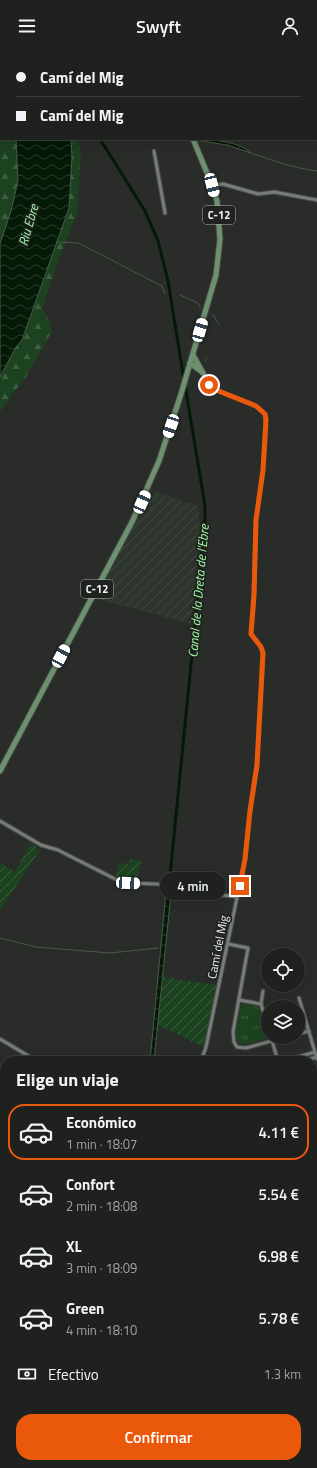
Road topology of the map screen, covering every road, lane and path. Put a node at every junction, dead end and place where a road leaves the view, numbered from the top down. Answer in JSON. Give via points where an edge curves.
{"nodes":[{"id":1,"x":194,"y":141,"type":"edge"},
{"id":2,"x":154,"y":151,"type":"dead end"},
{"id":3,"x":212,"y":185,"type":"junction"},
{"id":4,"x":317,"y":200,"type":"edge"},
{"id":5,"x":165,"y":214,"type":"dead end"},
{"id":6,"x":194,"y":363,"type":"junction"},
{"id":7,"x":203,"y":373,"type":"joint"},
{"id":8,"x":0,"y":771,"type":"edge"},
{"id":9,"x":0,"y":821,"type":"edge"},
{"id":10,"x":237,"y":897,"type":"junction"},
{"id":11,"x":228,"y":944,"type":"junction"},
{"id":12,"x":239,"y":1000,"type":"junction"},
{"id":13,"x":261,"y":1004,"type":"edge"},
{"id":14,"x":305,"y":1018,"type":"edge"},
{"id":15,"x":309,"y":1031,"type":"junction"},
{"id":16,"x":305,"y":1032,"type":"edge"},
{"id":17,"x":0,"y":1039,"type":"edge"},
{"id":18,"x":261,"y":1043,"type":"edge"},
{"id":19,"x":273,"y":1044,"type":"edge"},
{"id":20,"x":315,"y":1052,"type":"junction"},
{"id":21,"x":29,"y":1056,"type":"edge"},
{"id":22,"x":203,"y":1056,"type":"edge"},
{"id":23,"x":277,"y":1056,"type":"edge"},
{"id":24,"x":301,"y":1056,"type":"edge"},
{"id":25,"x":316,"y":1056,"type":"edge"}],
"edges":[{"from":1,"to":3,"type":"main road","number":"C-12"},
{"from":2,"to":5,"type":"street"},
{"from":3,"to":4,"type":"street","via":[[223,184],[258,194],[274,192]]},
{"from":3,"to":6,"type":"main road","number":"C-12","via":[[219,221],[219,257],[193,356]]},
{"from":6,"to":7,"type":"main road"},
{"from":6,"to":8,"type":"main road","number":"C-12","via":[[188,369],[159,461],[132,522]]},
{"from":7,"to":10,"type":"street","name":"Camí del Mig","via":[[211,388],[256,406],[265,414],[266,419],[263,470],[256,520],[251,634],[263,653],[257,765],[245,859]]},
{"from":9,"to":10,"type":"street","via":[[41,845],[58,850],[119,881],[167,885],[201,897]]},
{"from":10,"to":11,"type":"street","name":"Camí del Mig"},
{"from":11,"to":12,"type":"street","via":[[248,948]]},
{"from":11,"to":22,"type":"street","name":"Camí del Mig"},
{"from":12,"to":13,"type":"street"},
{"from":12,"to":18,"type":"street","via":[[233,1032],[234,1042],[237,1047],[246,1048]]},
{"from":14,"to":15,"type":"street"},
{"from":15,"to":16,"type":"street"},
{"from":15,"to":20,"type":"street"},
{"from":17,"to":21,"type":"street"},
{"from":19,"to":23,"type":"street"},
{"from":20,"to":24,"type":"street"},
{"from":20,"to":25,"type":"street"}]}
